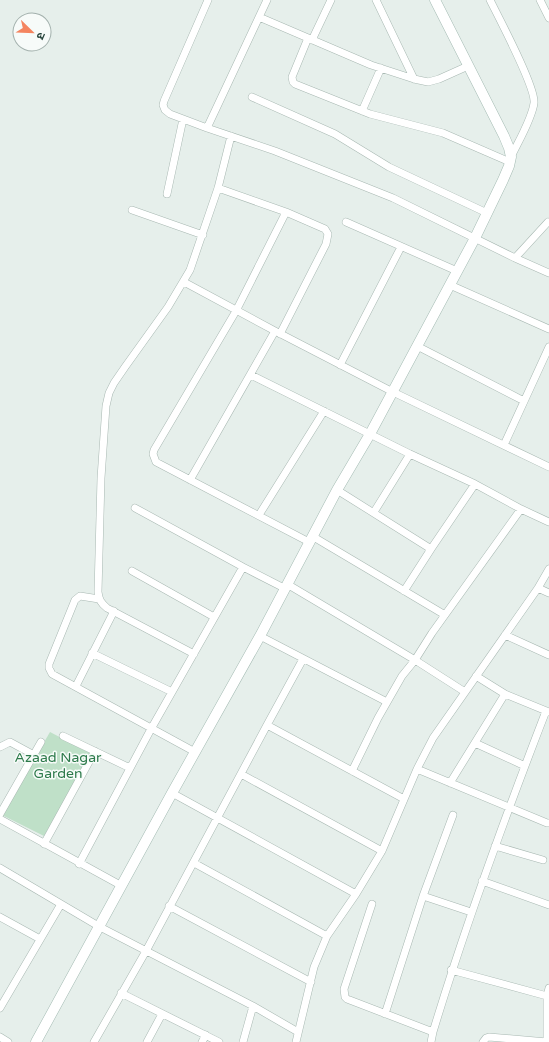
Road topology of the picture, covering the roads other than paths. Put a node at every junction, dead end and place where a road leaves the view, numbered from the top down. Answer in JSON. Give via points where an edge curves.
{"nodes":[{"id":1,"x":208,"y":0,"type":"edge"},
{"id":2,"x":267,"y":0,"type":"edge"},
{"id":3,"x":331,"y":0,"type":"edge"},
{"id":4,"x":376,"y":0,"type":"edge"},
{"id":5,"x":435,"y":0,"type":"edge"},
{"id":6,"x":540,"y":0,"type":"edge"},
{"id":7,"x":492,"y":1,"type":"edge"},
{"id":8,"x":259,"y":17,"type":"junction"},
{"id":9,"x":549,"y":18,"type":"edge"},
{"id":10,"x":310,"y":39,"type":"junction"},
{"id":11,"x":468,"y":66,"type":"junction"},
{"id":12,"x":381,"y":68,"type":"junction"},
{"id":13,"x":414,"y":80,"type":"junction"},
{"id":14,"x":252,"y":97,"type":"dead end"},
{"id":15,"x":362,"y":111,"type":"junction"},
{"id":16,"x":182,"y":119,"type":"junction"},
{"id":17,"x":207,"y":128,"type":"junction"},
{"id":18,"x":231,"y":136,"type":"junction"},
{"id":19,"x":510,"y":159,"type":"junction"},
{"id":20,"x":218,"y":188,"type":"junction"},
{"id":21,"x":167,"y":194,"type":"dead end"},
{"id":22,"x":132,"y":210,"type":"dead end"},
{"id":23,"x":286,"y":212,"type":"junction"},
{"id":24,"x":487,"y":213,"type":"junction"},
{"id":25,"x":346,"y":222,"type":"dead end"},
{"id":26,"x":548,"y":222,"type":"edge"},
{"id":27,"x":203,"y":235,"type":"junction"},
{"id":28,"x":475,"y":238,"type":"junction"},
{"id":29,"x":401,"y":247,"type":"junction"},
{"id":30,"x":515,"y":258,"type":"junction"},
{"id":31,"x":457,"y":271,"type":"junction"},
{"id":32,"x":549,"y":273,"type":"edge"},
{"id":33,"x":184,"y":282,"type":"junction"},
{"id":34,"x":450,"y":285,"type":"junction"},
{"id":35,"x":236,"y":311,"type":"junction"},
{"id":36,"x":549,"y":329,"type":"edge"},
{"id":37,"x":277,"y":332,"type":"junction"},
{"id":38,"x":417,"y":346,"type":"junction"},
{"id":39,"x":549,"y":347,"type":"edge"},
{"id":40,"x":340,"y":365,"type":"junction"},
{"id":41,"x":251,"y":375,"type":"junction"},
{"id":42,"x":392,"y":392,"type":"junction"},
{"id":43,"x":524,"y":401,"type":"junction"},
{"id":44,"x":324,"y":411,"type":"junction"},
{"id":45,"x":370,"y":434,"type":"junction"},
{"id":46,"x":504,"y":445,"type":"junction"},
{"id":47,"x":410,"y":454,"type":"junction"},
{"id":48,"x":549,"y":467,"type":"edge"},
{"id":49,"x":190,"y":480,"type":"junction"},
{"id":50,"x":475,"y":484,"type":"junction"},
{"id":51,"x":337,"y":490,"type":"junction"},
{"id":52,"x":135,"y":508,"type":"dead end"},
{"id":53,"x":521,"y":509,"type":"junction"},
{"id":54,"x":374,"y":512,"type":"junction"},
{"id":55,"x":259,"y":515,"type":"junction"},
{"id":56,"x":549,"y":522,"type":"edge"},
{"id":57,"x":310,"y":539,"type":"junction"},
{"id":58,"x":431,"y":549,"type":"junction"},
{"id":59,"x":243,"y":567,"type":"junction"},
{"id":60,"x":549,"y":569,"type":"edge"},
{"id":61,"x":132,"y":571,"type":"dead end"},
{"id":62,"x":286,"y":586,"type":"junction"},
{"id":63,"x":538,"y":588,"type":"junction"},
{"id":64,"x":404,"y":591,"type":"junction"},
{"id":65,"x":549,"y":593,"type":"edge"},
{"id":66,"x":99,"y":599,"type":"junction"},
{"id":67,"x":114,"y":611,"type":"junction"},
{"id":68,"x":445,"y":615,"type":"junction"},
{"id":69,"x":214,"y":617,"type":"junction"},
{"id":70,"x":505,"y":635,"type":"junction"},
{"id":71,"x":260,"y":636,"type":"junction"},
{"id":72,"x":92,"y":653,"type":"junction"},
{"id":73,"x":194,"y":654,"type":"junction"},
{"id":74,"x":549,"y":655,"type":"edge"},
{"id":75,"x":303,"y":659,"type":"junction"},
{"id":76,"x":415,"y":660,"type":"junction"},
{"id":77,"x":476,"y":676,"type":"junction"},
{"id":78,"x":76,"y":686,"type":"junction"},
{"id":79,"x":172,"y":692,"type":"junction"},
{"id":80,"x":465,"y":692,"type":"junction"},
{"id":81,"x":505,"y":694,"type":"junction"},
{"id":82,"x":386,"y":702,"type":"junction"},
{"id":83,"x":548,"y":711,"type":"edge"},
{"id":84,"x":267,"y":725,"type":"junction"},
{"id":85,"x":151,"y":729,"type":"junction"},
{"id":86,"x":63,"y":736,"type":"dead end"},
{"id":87,"x":41,"y":742,"type":"dead end"},
{"id":88,"x":475,"y":743,"type":"junction"},
{"id":89,"x":0,"y":747,"type":"edge"},
{"id":90,"x":95,"y":751,"type":"junction"},
{"id":91,"x":195,"y":752,"type":"junction"},
{"id":92,"x":34,"y":755,"type":"junction"},
{"id":93,"x":525,"y":766,"type":"junction"},
{"id":94,"x":130,"y":768,"type":"junction"},
{"id":95,"x":417,"y":769,"type":"junction"},
{"id":96,"x":352,"y":771,"type":"junction"},
{"id":97,"x":241,"y":774,"type":"junction"},
{"id":98,"x":450,"y":783,"type":"junction"},
{"id":99,"x":172,"y":793,"type":"junction"},
{"id":100,"x":404,"y":799,"type":"junction"},
{"id":101,"x":509,"y":808,"type":"junction"},
{"id":102,"x":0,"y":814,"type":"edge"},
{"id":103,"x":453,"y":815,"type":"dead end"},
{"id":104,"x":218,"y":818,"type":"junction"},
{"id":105,"x":0,"y":820,"type":"edge"},
{"id":106,"x":549,"y":823,"type":"edge"},
{"id":107,"x":44,"y":844,"type":"junction"},
{"id":108,"x":495,"y":846,"type":"junction"},
{"id":109,"x":382,"y":851,"type":"junction"},
{"id":110,"x":542,"y":860,"type":"dead end"},
{"id":111,"x":194,"y":863,"type":"junction"},
{"id":112,"x":79,"y":864,"type":"junction"},
{"id":113,"x":0,"y":868,"type":"edge"},
{"id":114,"x":482,"y":881,"type":"junction"},
{"id":115,"x":122,"y":886,"type":"junction"},
{"id":116,"x":356,"y":894,"type":"junction"},
{"id":117,"x":423,"y":896,"type":"junction"},
{"id":118,"x":60,"y":904,"type":"junction"},
{"id":119,"x":372,"y":904,"type":"dead end"},
{"id":120,"x":549,"y":904,"type":"edge"},
{"id":121,"x":169,"y":906,"type":"junction"},
{"id":122,"x":471,"y":912,"type":"junction"},
{"id":123,"x":0,"y":917,"type":"edge"},
{"id":124,"x":100,"y":926,"type":"junction"},
{"id":125,"x":327,"y":936,"type":"junction"},
{"id":126,"x":40,"y":939,"type":"junction"},
{"id":127,"x":146,"y":951,"type":"junction"},
{"id":128,"x":451,"y":970,"type":"junction"},
{"id":129,"x":311,"y":982,"type":"junction"},
{"id":130,"x":549,"y":988,"type":"edge"},
{"id":131,"x":122,"y":993,"type":"junction"},
{"id":132,"x":547,"y":996,"type":"junction"},
{"id":133,"x":253,"y":1006,"type":"junction"},
{"id":134,"x":0,"y":1008,"type":"edge"},
{"id":135,"x":162,"y":1014,"type":"junction"},
{"id":136,"x":385,"y":1014,"type":"junction"},
{"id":137,"x":298,"y":1032,"type":"junction"},
{"id":138,"x":433,"y":1032,"type":"junction"},
{"id":139,"x":206,"y":1035,"type":"junction"},
{"id":140,"x":0,"y":1037,"type":"edge"},
{"id":141,"x":8,"y":1042,"type":"edge"},
{"id":142,"x":36,"y":1042,"type":"edge"},
{"id":143,"x":94,"y":1042,"type":"edge"},
{"id":144,"x":147,"y":1042,"type":"edge"},
{"id":145,"x":202,"y":1042,"type":"edge"},
{"id":146,"x":220,"y":1042,"type":"edge"},
{"id":147,"x":243,"y":1042,"type":"edge"},
{"id":148,"x":296,"y":1042,"type":"edge"},
{"id":149,"x":431,"y":1042,"type":"edge"},
{"id":150,"x":483,"y":1042,"type":"edge"},
{"id":151,"x":547,"y":1042,"type":"edge"}],
"edges":[{"from":1,"to":16,"type":"street","via":[[163,105],[165,110]]},
{"from":2,"to":8,"type":"street"},
{"from":3,"to":10,"type":"street"},
{"from":4,"to":13,"type":"street"},
{"from":5,"to":11,"type":"street"},
{"from":6,"to":9,"type":"street"},
{"from":7,"to":19,"type":"street","via":[[534,96],[531,113]]},
{"from":8,"to":10,"type":"street"},
{"from":8,"to":17,"type":"street"},
{"from":10,"to":12,"type":"street"},
{"from":10,"to":15,"type":"street","via":[[292,77],[293,82]]},
{"from":11,"to":13,"type":"street","via":[[428,82]]},
{"from":11,"to":19,"type":"street","via":[[504,136]]},
{"from":12,"to":13,"type":"street"},
{"from":12,"to":15,"type":"street"},
{"from":14,"to":24,"type":"street","via":[[335,134],[389,167]]},
{"from":15,"to":19,"type":"street","via":[[442,133]]},
{"from":16,"to":17,"type":"street"},
{"from":16,"to":21,"type":"street"},
{"from":17,"to":18,"type":"street"},
{"from":18,"to":20,"type":"street"},
{"from":18,"to":28,"type":"street","via":[[393,198]]},
{"from":19,"to":24,"type":"street"},
{"from":20,"to":23,"type":"street"},
{"from":20,"to":27,"type":"street"},
{"from":22,"to":27,"type":"street"},
{"from":23,"to":35,"type":"street"},
{"from":23,"to":37,"type":"street","via":[[325,229],[328,238]]},
{"from":24,"to":28,"type":"street"},
{"from":25,"to":29,"type":"street"},
{"from":26,"to":30,"type":"street"},
{"from":27,"to":33,"type":"street"},
{"from":28,"to":30,"type":"street"},
{"from":28,"to":31,"type":"street"},
{"from":29,"to":31,"type":"street"},
{"from":29,"to":40,"type":"street"},
{"from":30,"to":32,"type":"street"},
{"from":31,"to":34,"type":"street"},
{"from":33,"to":35,"type":"street"},
{"from":33,"to":66,"type":"street","via":[[109,393],[101,478]]},
{"from":34,"to":36,"type":"street"},
{"from":34,"to":38,"type":"street"},
{"from":35,"to":37,"type":"street"},
{"from":35,"to":49,"type":"street","via":[[154,450],[156,462]]},
{"from":37,"to":40,"type":"street"},
{"from":37,"to":41,"type":"street"},
{"from":38,"to":42,"type":"street"},
{"from":38,"to":43,"type":"street"},
{"from":39,"to":43,"type":"street"},
{"from":40,"to":42,"type":"street"},
{"from":41,"to":44,"type":"street"},
{"from":41,"to":49,"type":"street"},
{"from":42,"to":45,"type":"street"},
{"from":42,"to":46,"type":"street"},
{"from":43,"to":46,"type":"street"},
{"from":44,"to":45,"type":"street"},
{"from":44,"to":55,"type":"street"},
{"from":45,"to":47,"type":"street"},
{"from":45,"to":51,"type":"street"},
{"from":46,"to":48,"type":"street"},
{"from":47,"to":50,"type":"street"},
{"from":47,"to":54,"type":"street"},
{"from":49,"to":55,"type":"street"},
{"from":50,"to":53,"type":"street"},
{"from":50,"to":58,"type":"street"},
{"from":51,"to":54,"type":"street"},
{"from":51,"to":57,"type":"street"},
{"from":52,"to":59,"type":"street"},
{"from":53,"to":56,"type":"street"},
{"from":53,"to":68,"type":"street"},
{"from":54,"to":58,"type":"street"},
{"from":55,"to":57,"type":"street"},
{"from":57,"to":62,"type":"street"},
{"from":57,"to":64,"type":"street"},
{"from":58,"to":64,"type":"street"},
{"from":59,"to":62,"type":"street"},
{"from":59,"to":69,"type":"street"},
{"from":60,"to":63,"type":"street"},
{"from":61,"to":69,"type":"street"},
{"from":62,"to":71,"type":"street"},
{"from":62,"to":76,"type":"street"},
{"from":63,"to":65,"type":"street"},
{"from":63,"to":70,"type":"street"},
{"from":64,"to":68,"type":"street"},
{"from":66,"to":67,"type":"street","via":[[102,604]]},
{"from":66,"to":78,"type":"street","via":[[83,596],[75,600],[49,664],[52,674]]},
{"from":67,"to":72,"type":"street"},
{"from":67,"to":73,"type":"street"},
{"from":68,"to":76,"type":"street"},
{"from":69,"to":73,"type":"street"},
{"from":70,"to":74,"type":"street"},
{"from":70,"to":77,"type":"street"},
{"from":71,"to":75,"type":"street"},
{"from":71,"to":91,"type":"street"},
{"from":72,"to":78,"type":"street"},
{"from":72,"to":79,"type":"street"},
{"from":73,"to":79,"type":"street"},
{"from":75,"to":82,"type":"street"},
{"from":75,"to":84,"type":"street"},
{"from":76,"to":80,"type":"street"},
{"from":76,"to":82,"type":"street"},
{"from":77,"to":80,"type":"street"},
{"from":77,"to":81,"type":"street"},
{"from":78,"to":85,"type":"street"},
{"from":79,"to":85,"type":"street"},
{"from":80,"to":95,"type":"street","via":[[433,738]]},
{"from":81,"to":83,"type":"street"},
{"from":81,"to":88,"type":"street"},
{"from":82,"to":96,"type":"street"},
{"from":83,"to":93,"type":"street"},
{"from":84,"to":96,"type":"street"},
{"from":84,"to":97,"type":"street"},
{"from":85,"to":91,"type":"street"},
{"from":85,"to":94,"type":"street"},
{"from":86,"to":90,"type":"street"},
{"from":87,"to":92,"type":"street"},
{"from":88,"to":93,"type":"street"},
{"from":88,"to":98,"type":"street"},
{"from":89,"to":92,"type":"street","via":[[10,742]]},
{"from":90,"to":94,"type":"street"},
{"from":90,"to":107,"type":"street"},
{"from":91,"to":99,"type":"street"},
{"from":92,"to":102,"type":"street"},
{"from":93,"to":101,"type":"street"},
{"from":94,"to":112,"type":"street"},
{"from":95,"to":98,"type":"street"},
{"from":95,"to":100,"type":"street"},
{"from":96,"to":100,"type":"street"},
{"from":97,"to":104,"type":"street"},
{"from":97,"to":109,"type":"street"},
{"from":98,"to":101,"type":"street"},
{"from":99,"to":104,"type":"street"},
{"from":99,"to":115,"type":"street"},
{"from":100,"to":109,"type":"street"},
{"from":101,"to":106,"type":"street"},
{"from":101,"to":108,"type":"street"},
{"from":103,"to":117,"type":"street"},
{"from":104,"to":111,"type":"street"},
{"from":104,"to":116,"type":"street"},
{"from":105,"to":107,"type":"street"},
{"from":107,"to":112,"type":"street"},
{"from":108,"to":110,"type":"street"},
{"from":108,"to":114,"type":"street"},
{"from":109,"to":116,"type":"street"},
{"from":111,"to":121,"type":"street"},
{"from":111,"to":125,"type":"street"},
{"from":112,"to":115,"type":"street"},
{"from":113,"to":118,"type":"street"},
{"from":114,"to":120,"type":"street"},
{"from":114,"to":122,"type":"street"},
{"from":115,"to":124,"type":"street"},
{"from":116,"to":125,"type":"street"},
{"from":117,"to":122,"type":"street"},
{"from":117,"to":136,"type":"street"},
{"from":118,"to":124,"type":"street"},
{"from":118,"to":126,"type":"street"},
{"from":119,"to":136,"type":"street","via":[[344,993],[347,999]]},
{"from":121,"to":127,"type":"street"},
{"from":121,"to":129,"type":"street"},
{"from":122,"to":128,"type":"street"},
{"from":123,"to":126,"type":"street"},
{"from":124,"to":127,"type":"street"},
{"from":124,"to":142,"type":"street"},
{"from":125,"to":129,"type":"street","via":[[318,954]]},
{"from":126,"to":134,"type":"street"},
{"from":127,"to":131,"type":"street"},
{"from":127,"to":133,"type":"street"},
{"from":128,"to":132,"type":"street"},
{"from":128,"to":138,"type":"street"},
{"from":129,"to":137,"type":"street"},
{"from":130,"to":132,"type":"street"},
{"from":131,"to":135,"type":"street"},
{"from":131,"to":143,"type":"street"},
{"from":132,"to":151,"type":"street"},
{"from":133,"to":137,"type":"street"},
{"from":133,"to":147,"type":"street"},
{"from":135,"to":139,"type":"street"},
{"from":135,"to":144,"type":"street"},
{"from":136,"to":138,"type":"street"},
{"from":137,"to":148,"type":"street"},
{"from":138,"to":149,"type":"street"},
{"from":139,"to":145,"type":"street"},
{"from":139,"to":146,"type":"street"},
{"from":140,"to":141,"type":"street"},
{"from":150,"to":151,"type":"street","via":[[489,1037]]}]}
